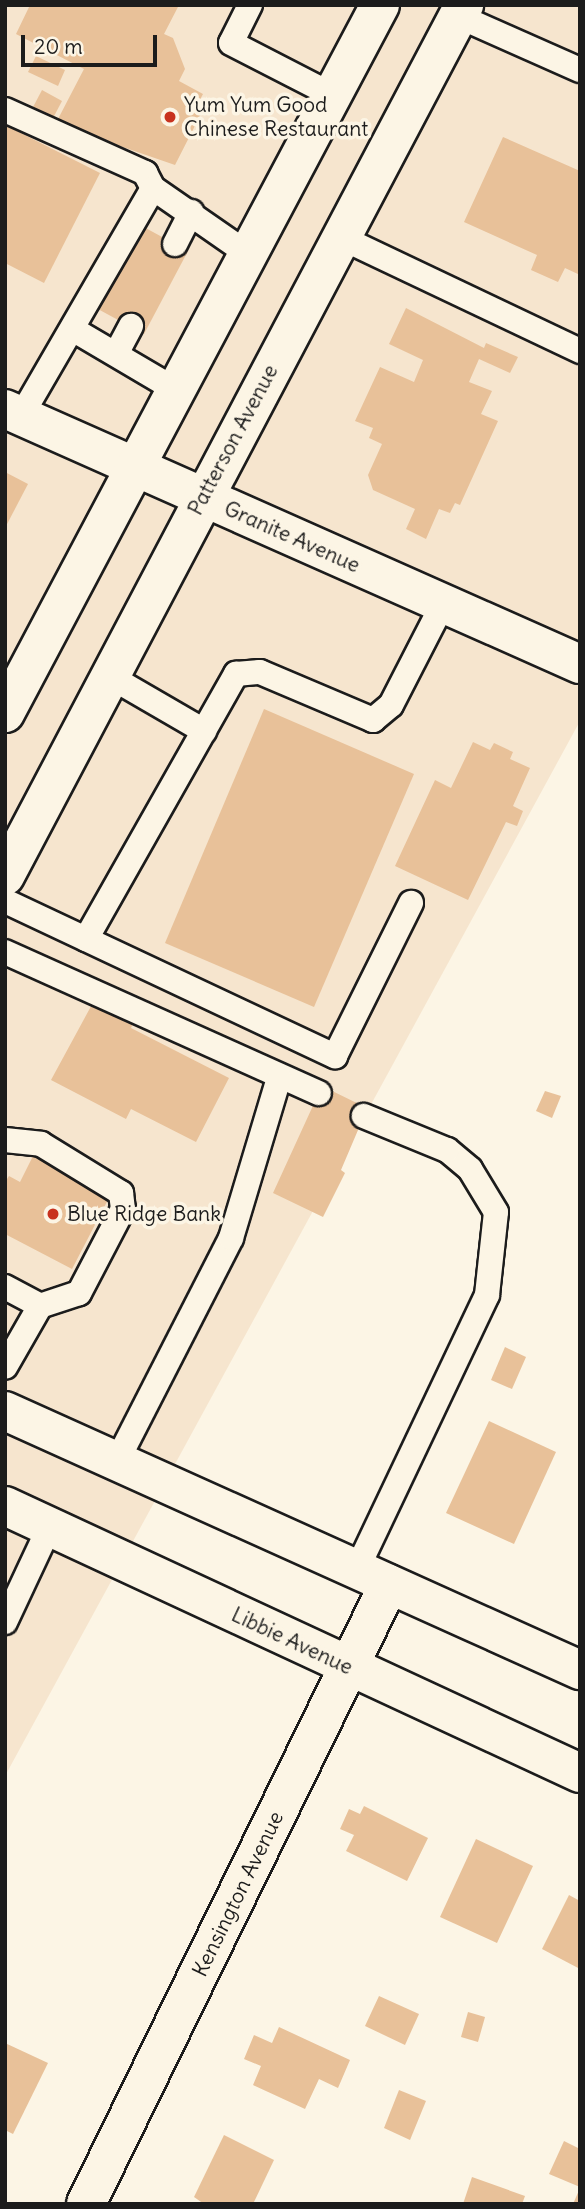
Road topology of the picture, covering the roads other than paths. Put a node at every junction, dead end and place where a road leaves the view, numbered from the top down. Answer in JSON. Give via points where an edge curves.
{"nodes":[{"id":1,"x":250,"y":5,"type":"edge"},
{"id":2,"x":380,"y":5,"type":"edge"},
{"id":3,"x":461,"y":10,"type":"edge"},
{"id":4,"x":580,"y":71,"type":"edge"},
{"id":5,"x":332,"y":95,"type":"junction"},
{"id":6,"x":5,"y":110,"type":"edge"},
{"id":7,"x":153,"y":188,"type":"junction"},
{"id":8,"x":191,"y":212,"type":"junction"},
{"id":9,"x":341,"y":237,"type":"junction"},
{"id":10,"x":175,"y":244,"type":"dead end"},
{"id":11,"x":248,"y":254,"type":"junction"},
{"id":12,"x":131,"y":327,"type":"dead end"},
{"id":13,"x":74,"y":330,"type":"junction"},
{"id":14,"x":580,"y":351,"type":"edge"},
{"id":15,"x":116,"y":354,"type":"junction"},
{"id":16,"x":176,"y":390,"type":"junction"},
{"id":17,"x":13,"y":412,"type":"edge"},
{"id":18,"x":135,"y":467,"type":"junction"},
{"id":19,"x":202,"y":498,"type":"junction"},
{"id":20,"x":443,"y":604,"type":"junction"},
{"id":21,"x":580,"y":664,"type":"edge"},
{"id":22,"x":109,"y":676,"type":"junction"},
{"id":23,"x":5,"y":713,"type":"edge"},
{"id":24,"x":204,"y":731,"type":"junction"},
{"id":25,"x":5,"y":876,"type":"edge"},
{"id":26,"x":5,"y":901,"type":"edge"},
{"id":27,"x":411,"y":903,"type":"dead end"},
{"id":28,"x":86,"y":939,"type":"junction"},
{"id":29,"x":5,"y":951,"type":"edge"},
{"id":30,"x":279,"y":1077,"type":"junction"},
{"id":31,"x":319,"y":1093,"type":"dead end"},
{"id":32,"x":364,"y":1116,"type":"dead end"},
{"id":33,"x":5,"y":1140,"type":"edge"},
{"id":34,"x":5,"y":1287,"type":"edge"},
{"id":35,"x":40,"y":1306,"type":"junction"},
{"id":36,"x":5,"y":1367,"type":"edge"},
{"id":37,"x":5,"y":1410,"type":"edge"},
{"id":38,"x":117,"y":1461,"type":"junction"},
{"id":39,"x":5,"y":1506,"type":"edge"},
{"id":40,"x":50,"y":1526,"type":"junction"},
{"id":41,"x":373,"y":1576,"type":"junction"},
{"id":42,"x":5,"y":1622,"type":"edge"},
{"id":43,"x":349,"y":1668,"type":"junction"},
{"id":44,"x":580,"y":1670,"type":"edge"},
{"id":45,"x":580,"y":1773,"type":"edge"},
{"id":46,"x":86,"y":2204,"type":"edge"}],
"edges":[{"from":1,"to":5,"type":"lane","via":[[231,43]]},
{"from":2,"to":5,"type":"main road"},
{"from":3,"to":4,"type":"lane"},
{"from":3,"to":9,"type":"main road","name":"Patterson Avenue"},
{"from":5,"to":11,"type":"main road"},
{"from":6,"to":7,"type":"lane","via":[[145,173]]},
{"from":7,"to":8,"type":"lane"},
{"from":7,"to":13,"type":"lane"},
{"from":8,"to":10,"type":"lane"},
{"from":8,"to":11,"type":"lane"},
{"from":9,"to":14,"type":"lane"},
{"from":9,"to":19,"type":"main road","name":"Patterson Avenue"},
{"from":11,"to":16,"type":"main road"},
{"from":12,"to":15,"type":"lane"},
{"from":13,"to":15,"type":"lane"},
{"from":13,"to":17,"type":"lane"},
{"from":15,"to":16,"type":"lane"},
{"from":16,"to":18,"type":"main road"},
{"from":17,"to":18,"type":"main road","name":"Granite Avenue"},
{"from":18,"to":19,"type":"main road","name":"Granite Avenue"},
{"from":18,"to":23,"type":"main road"},
{"from":19,"to":20,"type":"main road","name":"Granite Avenue"},
{"from":19,"to":22,"type":"main road","name":"Patterson Avenue"},
{"from":20,"to":21,"type":"main road","name":"Granite Avenue"},
{"from":20,"to":24,"type":"lane","via":[[391,705],[373,720],[260,672],[236,674]]},
{"from":22,"to":24,"type":"lane"},
{"from":22,"to":25,"type":"main road","name":"Patterson Avenue"},
{"from":24,"to":28,"type":"lane"},
{"from":26,"to":28,"type":"lane"},
{"from":27,"to":28,"type":"lane","via":[[335,1056]]},
{"from":29,"to":30,"type":"lane"},
{"from":30,"to":31,"type":"lane"},
{"from":30,"to":38,"type":"lane","via":[[231,1238]]},
{"from":32,"to":41,"type":"lane","via":[[447,1150],[470,1169],[496,1212],[487,1295]]},
{"from":33,"to":35,"type":"lane","via":[[41,1144],[121,1192],[123,1209],[79,1293]]},
{"from":34,"to":35,"type":"lane"},
{"from":35,"to":36,"type":"lane"},
{"from":37,"to":38,"type":"main road"},
{"from":38,"to":41,"type":"main road"},
{"from":39,"to":40,"type":"main road","name":"Libbie Avenue"},
{"from":40,"to":42,"type":"lane"},
{"from":40,"to":43,"type":"main road","name":"Libbie Avenue"},
{"from":41,"to":43,"type":"main road","name":"Kensington Avenue"},
{"from":41,"to":44,"type":"main road"},
{"from":43,"to":45,"type":"main road","name":"Libbie Avenue"},
{"from":43,"to":46,"type":"main road","name":"Kensington Avenue"}]}
